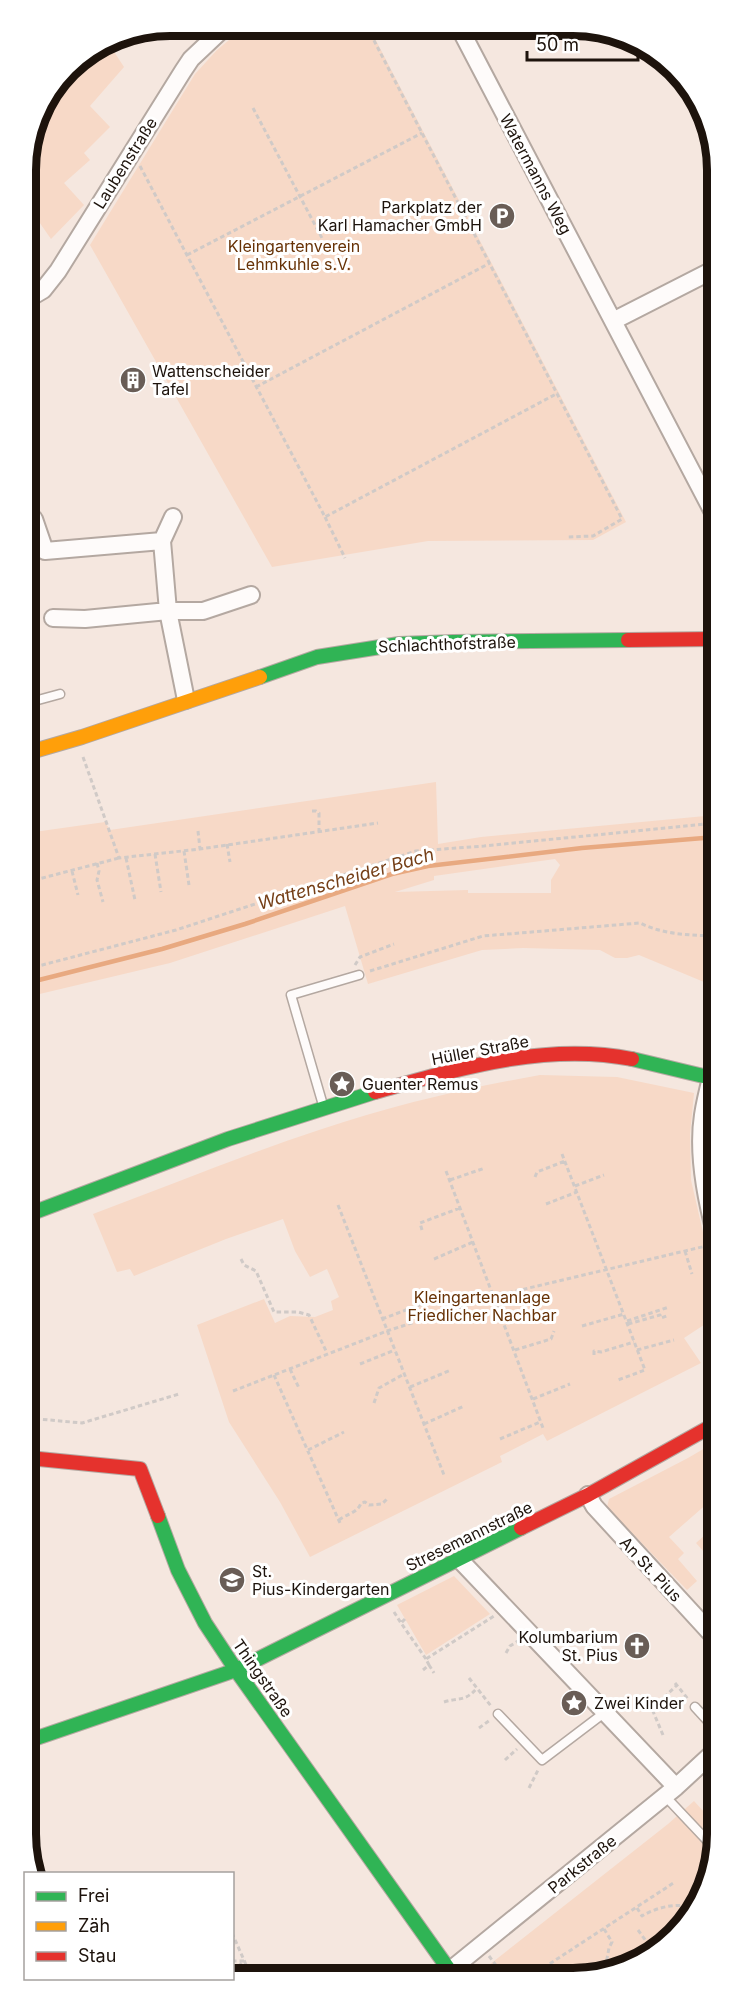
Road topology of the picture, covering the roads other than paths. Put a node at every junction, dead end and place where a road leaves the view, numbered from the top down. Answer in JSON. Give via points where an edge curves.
{"nodes":[{"id":1,"x":215,"y":36,"type":"edge"},
{"id":2,"x":464,"y":36,"type":"edge"},
{"id":3,"x":707,"y":274,"type":"edge"},
{"id":4,"x":36,"y":294,"type":"edge"},
{"id":5,"x":613,"y":321,"type":"junction"},
{"id":6,"x":707,"y":501,"type":"edge"},
{"id":7,"x":173,"y":517,"type":"dead end"},
{"id":8,"x":36,"y":525,"type":"edge"},
{"id":9,"x":162,"y":541,"type":"junction"},
{"id":10,"x":251,"y":595,"type":"dead end"},
{"id":11,"x":168,"y":611,"type":"junction"},
{"id":12,"x":53,"y":618,"type":"dead end"},
{"id":13,"x":707,"y":639,"type":"edge"},
{"id":14,"x":60,"y":694,"type":"dead end"},
{"id":15,"x":36,"y":700,"type":"edge"},
{"id":16,"x":186,"y":700,"type":"junction"},
{"id":17,"x":36,"y":750,"type":"edge"},
{"id":18,"x":358,"y":975,"type":"road end"},
{"id":19,"x":707,"y":1076,"type":"edge"},
{"id":20,"x":707,"y":1102,"type":"edge"},
{"id":21,"x":324,"y":1106,"type":"junction"},
{"id":22,"x":707,"y":1201,"type":"edge"},
{"id":23,"x":36,"y":1212,"type":"edge"},
{"id":24,"x":707,"y":1429,"type":"edge"},
{"id":25,"x":39,"y":1459,"type":"dead end"},
{"id":26,"x":588,"y":1496,"type":"junction"},
{"id":27,"x":460,"y":1560,"type":"junction"},
{"id":28,"x":707,"y":1629,"type":"edge"},
{"id":29,"x":236,"y":1670,"type":"junction"},
{"id":30,"x":695,"y":1707,"type":"road end"},
{"id":31,"x":604,"y":1713,"type":"junction"},
{"id":32,"x":498,"y":1714,"type":"road end"},
{"id":33,"x":707,"y":1720,"type":"edge"},
{"id":34,"x":36,"y":1739,"type":"edge"},
{"id":35,"x":707,"y":1758,"type":"edge"},
{"id":36,"x":671,"y":1792,"type":"junction"},
{"id":37,"x":707,"y":1838,"type":"edge"},
{"id":38,"x":443,"y":1968,"type":"edge"},
{"id":39,"x":452,"y":1968,"type":"edge"}],
"edges":[{"from":1,"to":4,"type":"street","name":"Laubenstraße","via":[[176,80],[58,271]]},
{"from":2,"to":5,"type":"street","name":"Watermanns Weg"},
{"from":3,"to":5,"type":"street"},
{"from":5,"to":6,"type":"street","name":"Watermanns Weg"},
{"from":7,"to":9,"type":"street"},
{"from":8,"to":9,"type":"street","via":[[45,551]]},
{"from":9,"to":11,"type":"street"},
{"from":10,"to":11,"type":"street","via":[[203,611]]},
{"from":11,"to":12,"type":"street"},
{"from":11,"to":16,"type":"street"},
{"from":13,"to":16,"type":"street","name":"Schlachthofstraße","via":[[389,644],[317,657]]},
{"from":14,"to":15,"type":"lane"},
{"from":16,"to":17,"type":"street","name":"Schlachthofstraße"},
{"from":18,"to":21,"type":"lane","via":[[291,995]]},
{"from":19,"to":21,"type":"street","name":"Hüller Straße","via":[[630,1059],[569,1052],[515,1057]]},
{"from":20,"to":22,"type":"street","via":[[703,1154]]},
{"from":21,"to":23,"type":"street","name":"Hüller Straße"},
{"from":24,"to":26,"type":"street","name":"Stresemannstraße"},
{"from":25,"to":29,"type":"street","name":"Thingstraße","via":[[140,1469],[178,1570],[205,1623]]},
{"from":26,"to":27,"type":"street","name":"Stresemannstraße"},
{"from":26,"to":28,"type":"street","name":"An St. Pius"},
{"from":27,"to":29,"type":"street","name":"Stresemannstraße"},
{"from":27,"to":31,"type":"street"},
{"from":29,"to":34,"type":"street","name":"Stresemannstraße"},
{"from":29,"to":38,"type":"street","name":"Thingstraße"},
{"from":30,"to":33,"type":"lane"},
{"from":31,"to":32,"type":"lane","via":[[542,1760]]},
{"from":31,"to":36,"type":"street"},
{"from":35,"to":36,"type":"street","name":"Parkstraße"},
{"from":36,"to":37,"type":"lane"},
{"from":36,"to":39,"type":"street","name":"Parkstraße"}]}
